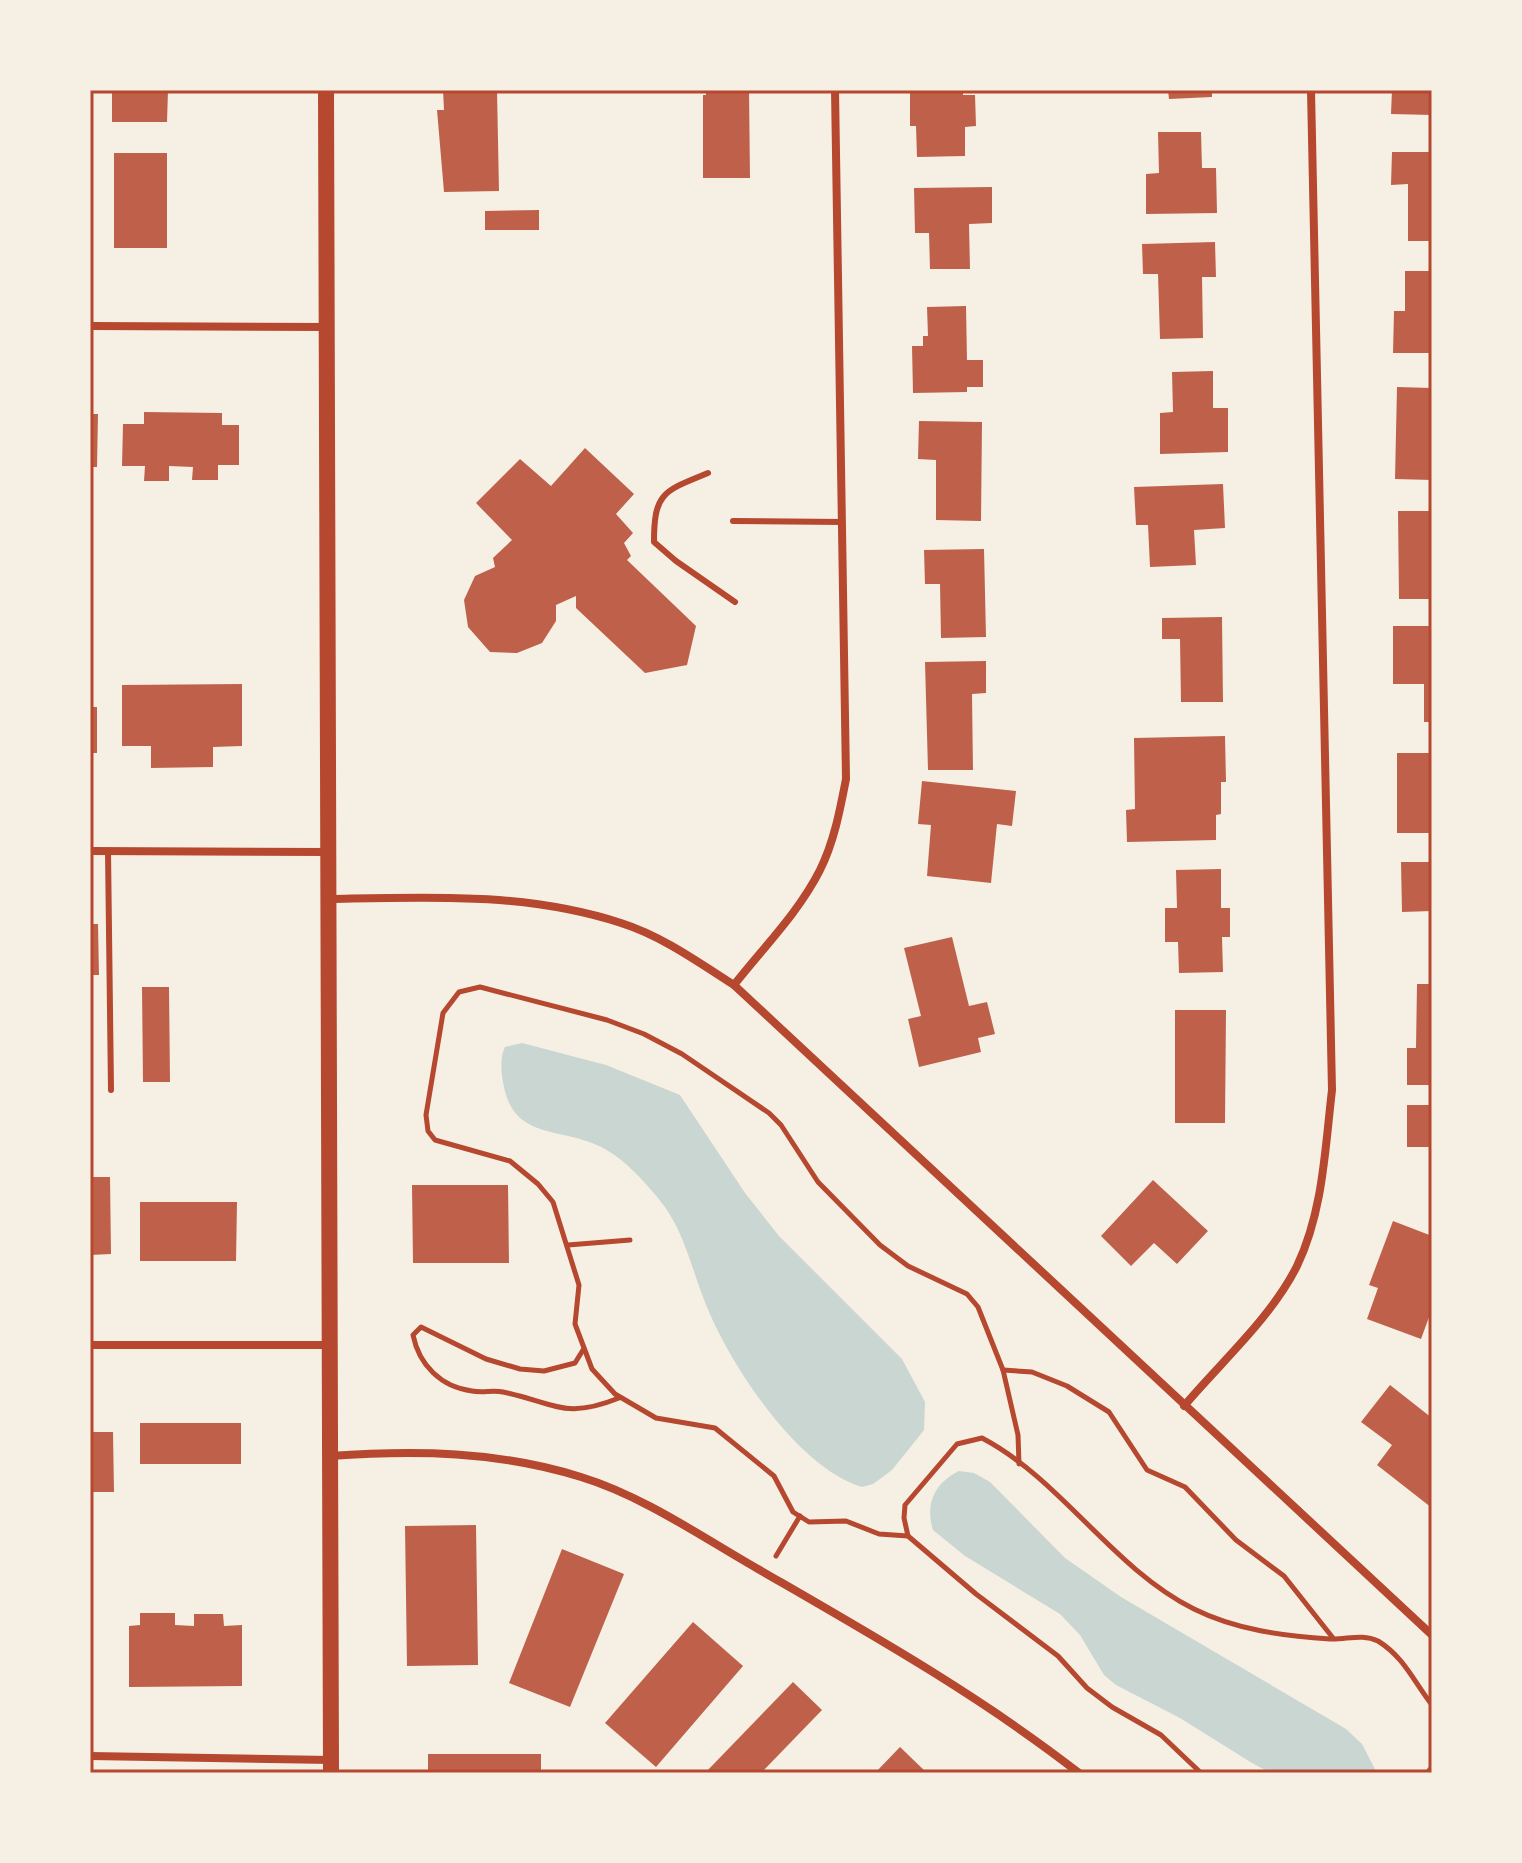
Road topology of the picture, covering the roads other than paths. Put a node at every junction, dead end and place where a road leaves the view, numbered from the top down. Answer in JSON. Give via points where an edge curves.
{"nodes":[{"id":1,"x":326,"y":90,"type":"edge"},
{"id":2,"x":835,"y":90,"type":"edge"},
{"id":3,"x":1311,"y":90,"type":"edge"},
{"id":4,"x":90,"y":326,"type":"edge"},
{"id":5,"x":329,"y":327,"type":"junction"},
{"id":6,"x":708,"y":473,"type":"dead end"},
{"id":7,"x":733,"y":521,"type":"dead end"},
{"id":8,"x":842,"y":522,"type":"junction"},
{"id":9,"x":735,"y":602,"type":"dead end"},
{"id":10,"x":90,"y":851,"type":"edge"},
{"id":11,"x":108,"y":851,"type":"junction"},
{"id":12,"x":329,"y":852,"type":"junction"},
{"id":13,"x":329,"y":899,"type":"junction"},
{"id":14,"x":734,"y":985,"type":"junction"},
{"id":15,"x":111,"y":1090,"type":"dead end"},
{"id":16,"x":90,"y":1345,"type":"edge"},
{"id":17,"x":330,"y":1345,"type":"junction"},
{"id":18,"x":1184,"y":1406,"type":"junction"},
{"id":19,"x":330,"y":1456,"type":"junction"},
{"id":20,"x":1432,"y":1635,"type":"edge"},
{"id":21,"x":90,"y":1756,"type":"edge"},
{"id":22,"x":331,"y":1767,"type":"edge"},
{"id":23,"x":1079,"y":1773,"type":"edge"}],
"edges":[{"from":1,"to":5,"type":"main road"},
{"from":2,"to":8,"type":"street"},
{"from":3,"to":18,"type":"street","via":[[1332,1090],[1320,1185],[1296,1267],[1274,1301]]},
{"from":4,"to":5,"type":"street"},
{"from":5,"to":12,"type":"main road"},
{"from":6,"to":9,"type":"lane","via":[[669,489],[654,510],[654,542]]},
{"from":7,"to":8,"type":"lane"},
{"from":8,"to":14,"type":"street","via":[[846,779],[838,820],[809,891]]},
{"from":10,"to":11,"type":"street"},
{"from":11,"to":12,"type":"street"},
{"from":11,"to":15,"type":"lane"},
{"from":12,"to":13,"type":"main road"},
{"from":13,"to":14,"type":"street","via":[[488,897],[568,910],[624,924]]},
{"from":13,"to":17,"type":"main road"},
{"from":14,"to":18,"type":"street"},
{"from":16,"to":17,"type":"street"},
{"from":17,"to":19,"type":"main road"},
{"from":18,"to":20,"type":"street"},
{"from":19,"to":22,"type":"main road"},
{"from":19,"to":23,"type":"street","via":[[458,1454],[570,1474],[655,1510],[766,1574],[968,1694]]},
{"from":21,"to":22,"type":"street"}]}
